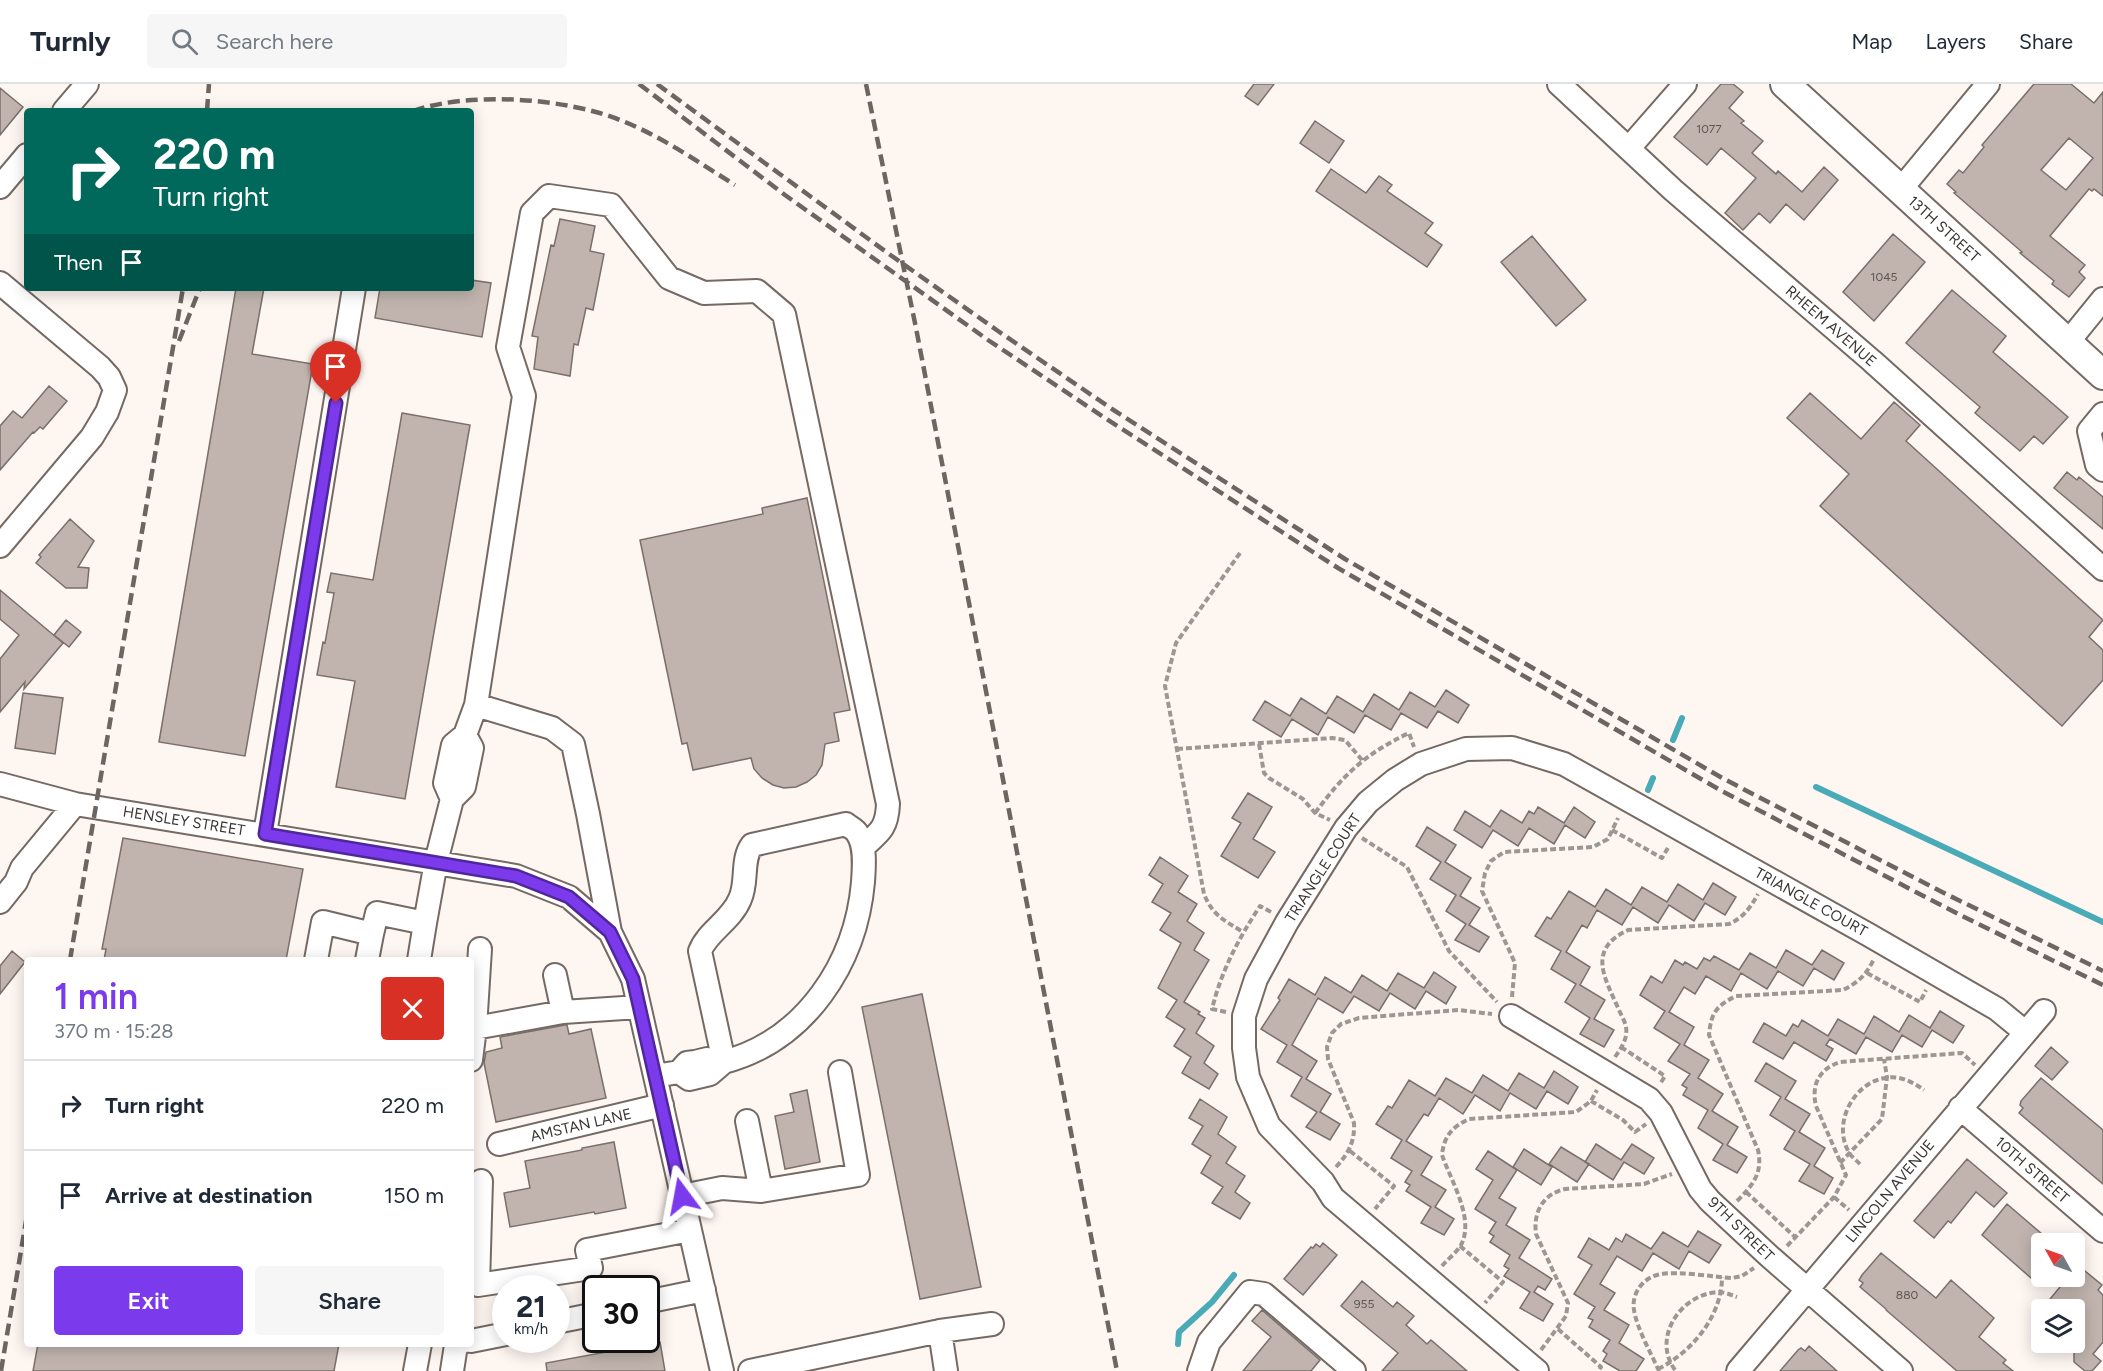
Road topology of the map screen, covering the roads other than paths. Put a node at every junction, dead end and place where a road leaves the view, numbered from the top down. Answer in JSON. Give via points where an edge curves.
{"nodes":[{"id":1,"x":87,"y":84,"type":"edge"},
{"id":2,"x":1559,"y":84,"type":"edge"},
{"id":3,"x":1685,"y":84,"type":"edge"},
{"id":4,"x":1785,"y":84,"type":"edge"},
{"id":5,"x":1988,"y":84,"type":"edge"},
{"id":6,"x":67,"y":108,"type":"edge"},
{"id":7,"x":1629,"y":148,"type":"junction"},
{"id":8,"x":24,"y":159,"type":"edge"},
{"id":9,"x":0,"y":187,"type":"edge"},
{"id":10,"x":1900,"y":189,"type":"junction"},
{"id":11,"x":0,"y":283,"type":"edge"},
{"id":12,"x":354,"y":291,"type":"edge"},
{"id":13,"x":2103,"y":299,"type":"edge"},
{"id":14,"x":2068,"y":342,"type":"junction"},
{"id":15,"x":2103,"y":375,"type":"edge"},
{"id":16,"x":2103,"y":414,"type":"edge"},
{"id":17,"x":2103,"y":470,"type":"edge"},
{"id":18,"x":4,"y":534,"type":"edge"},
{"id":19,"x":2103,"y":569,"type":"edge"},
{"id":20,"x":476,"y":705,"type":"junction"},
{"id":21,"x":0,"y":783,"type":"edge"},
{"id":22,"x":75,"y":804,"type":"junction"},
{"id":23,"x":265,"y":834,"type":"junction"},
{"id":24,"x":862,"y":847,"type":"junction"},
{"id":25,"x":436,"y":862,"type":"junction"},
{"id":26,"x":0,"y":902,"type":"edge"},
{"id":27,"x":425,"y":923,"type":"junction"},
{"id":28,"x":610,"y":932,"type":"junction"},
{"id":29,"x":372,"y":934,"type":"junction"},
{"id":30,"x":480,"y":949,"type":"dead end"},
{"id":31,"x":317,"y":957,"type":"edge"},
{"id":32,"x":368,"y":957,"type":"edge"},
{"id":33,"x":419,"y":957,"type":"edge"},
{"id":34,"x":555,"y":975,"type":"dead end"},
{"id":35,"x":639,"y":1007,"type":"junction"},
{"id":36,"x":2044,"y":1011,"type":"dead end"},
{"id":37,"x":563,"y":1012,"type":"junction"},
{"id":38,"x":1510,"y":1016,"type":"road end"},
{"id":39,"x":475,"y":1028,"type":"junction"},
{"id":40,"x":2025,"y":1032,"type":"junction"},
{"id":41,"x":474,"y":1036,"type":"edge"},
{"id":42,"x":724,"y":1062,"type":"junction"},
{"id":43,"x":840,"y":1072,"type":"dead end"},
{"id":44,"x":655,"y":1076,"type":"junction"},
{"id":45,"x":662,"y":1105,"type":"junction"},
{"id":46,"x":1960,"y":1108,"type":"junction"},
{"id":47,"x":747,"y":1121,"type":"dead end"},
{"id":48,"x":499,"y":1144,"type":"dead end"},
{"id":49,"x":481,"y":1181,"type":"dead end"},
{"id":50,"x":761,"y":1191,"type":"junction"},
{"id":51,"x":682,"y":1196,"type":"junction"},
{"id":52,"x":690,"y":1230,"type":"junction"},
{"id":53,"x":2103,"y":1231,"type":"edge"},
{"id":54,"x":704,"y":1290,"type":"junction"},
{"id":55,"x":1807,"y":1290,"type":"junction"},
{"id":56,"x":660,"y":1299,"type":"edge"},
{"id":57,"x":992,"y":1324,"type":"dead end"},
{"id":58,"x":940,"y":1331,"type":"junction"},
{"id":59,"x":492,"y":1337,"type":"edge"},
{"id":60,"x":474,"y":1340,"type":"edge"},
{"id":61,"x":419,"y":1347,"type":"edge"},
{"id":62,"x":456,"y":1347,"type":"edge"},
{"id":63,"x":1533,"y":1367,"type":"edge"},
{"id":64,"x":415,"y":1371,"type":"edge"},
{"id":65,"x":452,"y":1371,"type":"edge"},
{"id":66,"x":722,"y":1371,"type":"edge"},
{"id":67,"x":750,"y":1371,"type":"edge"},
{"id":68,"x":946,"y":1371,"type":"edge"},
{"id":69,"x":1199,"y":1371,"type":"edge"},
{"id":70,"x":1354,"y":1371,"type":"edge"},
{"id":71,"x":1737,"y":1371,"type":"edge"},
{"id":72,"x":1901,"y":1371,"type":"edge"}],
"edges":[{"from":1,"to":6,"type":"street"},
{"from":2,"to":7,"type":"street","name":"RHEEM AVENUE"},
{"from":3,"to":7,"type":"street"},
{"from":4,"to":10,"type":"main road","name":"13TH STREET"},
{"from":5,"to":10,"type":"street"},
{"from":7,"to":19,"type":"street","name":"RHEEM AVENUE"},
{"from":8,"to":9,"type":"street"},
{"from":10,"to":14,"type":"main road","name":"13TH STREET"},
{"from":11,"to":18,"type":"street","via":[[100,367],[115,390],[92,437]]},
{"from":12,"to":23,"type":"street"},
{"from":13,"to":14,"type":"street"},
{"from":14,"to":15,"type":"main road","name":"13TH STREET"},
{"from":16,"to":17,"type":"street","via":[[2089,431],[2097,465]]},
{"from":20,"to":24,"type":"street","via":[[524,396],[508,347],[532,213],[549,196],[611,205],[669,278],[704,293],[758,291],[784,314],[888,804],[887,821]]},
{"from":20,"to":25,"type":"street","via":[[465,735],[472,748],[464,787],[452,799]]},
{"from":20,"to":28,"type":"street","via":[[552,728],[573,744]]},
{"from":21,"to":22,"type":"street","name":"HENSLEY STREET"},
{"from":22,"to":23,"type":"street","name":"HENSLEY STREET"},
{"from":22,"to":26,"type":"street","via":[[22,868]]},
{"from":23,"to":25,"type":"street","name":"HENSLEY STREET"},
{"from":24,"to":42,"type":"street","via":[[861,906],[838,970],[803,1015],[778,1036],[757,1050]]},
{"from":24,"to":42,"type":"street","via":[[857,832],[846,824],[752,845],[746,854],[741,898],[700,951]]},
{"from":25,"to":27,"type":"street"},
{"from":25,"to":28,"type":"street","name":"HENSLEY STREET","via":[[516,876],[569,897]]},
{"from":27,"to":29,"type":"street","via":[[376,914]]},
{"from":27,"to":33,"type":"street"},
{"from":28,"to":35,"type":"street","name":"HENSLEY STREET","via":[[633,979]]},
{"from":29,"to":31,"type":"street","via":[[323,922]]},
{"from":29,"to":32,"type":"street"},
{"from":30,"to":39,"type":"street"},
{"from":34,"to":37,"type":"street"},
{"from":35,"to":37,"type":"street"},
{"from":35,"to":44,"type":"street","name":"HENSLEY STREET"},
{"from":36,"to":40,"type":"street","name":"LINCOLN AVENUE"},
{"from":37,"to":39,"type":"street"},
{"from":38,"to":55,"type":"street","name":"9TH STREET","via":[[1655,1106],[1700,1189]]},
{"from":39,"to":41,"type":"street"},
{"from":40,"to":46,"type":"street","name":"LINCOLN AVENUE"},
{"from":40,"to":63,"type":"street","name":"TRIANGLE COURT","via":[[1997,1009],[1882,942],[1564,764],[1512,748],[1466,749],[1421,764],[1395,780],[1368,802],[1346,828],[1256,979],[1244,1016],[1248,1077],[1269,1126],[1323,1182],[1333,1198]]},
{"from":42,"to":44,"type":"street","via":[[710,1074],[689,1079],[679,1072]]},
{"from":43,"to":50,"type":"street","via":[[858,1175]]},
{"from":44,"to":45,"type":"street","name":"HENSLEY STREET"},
{"from":45,"to":48,"type":"street","name":"AMSTAN LANE"},
{"from":45,"to":51,"type":"street","name":"HENSLEY STREET"},
{"from":46,"to":53,"type":"street","name":"10TH STREET"},
{"from":46,"to":55,"type":"street","name":"LINCOLN AVENUE"},
{"from":47,"to":50,"type":"street"},
{"from":49,"to":52,"type":"street","via":[[478,1285],[591,1268],[587,1250]]},
{"from":50,"to":51,"type":"street","via":[[722,1188]]},
{"from":51,"to":52,"type":"street","name":"HENSLEY STREET"},
{"from":52,"to":54,"type":"street","name":"HENSLEY STREET"},
{"from":54,"to":56,"type":"street"},
{"from":54,"to":66,"type":"street","name":"HENSLEY STREET"},
{"from":55,"to":71,"type":"street","name":"LINCOLN AVENUE"},
{"from":55,"to":72,"type":"street","name":"9TH STREET"},
{"from":57,"to":58,"type":"street"},
{"from":58,"to":67,"type":"street"},
{"from":58,"to":68,"type":"street"},
{"from":59,"to":60,"type":"street"},
{"from":61,"to":64,"type":"street"},
{"from":62,"to":65,"type":"street"},
{"from":69,"to":70,"type":"street","via":[[1209,1342],[1250,1292],[1264,1294]]}]}
